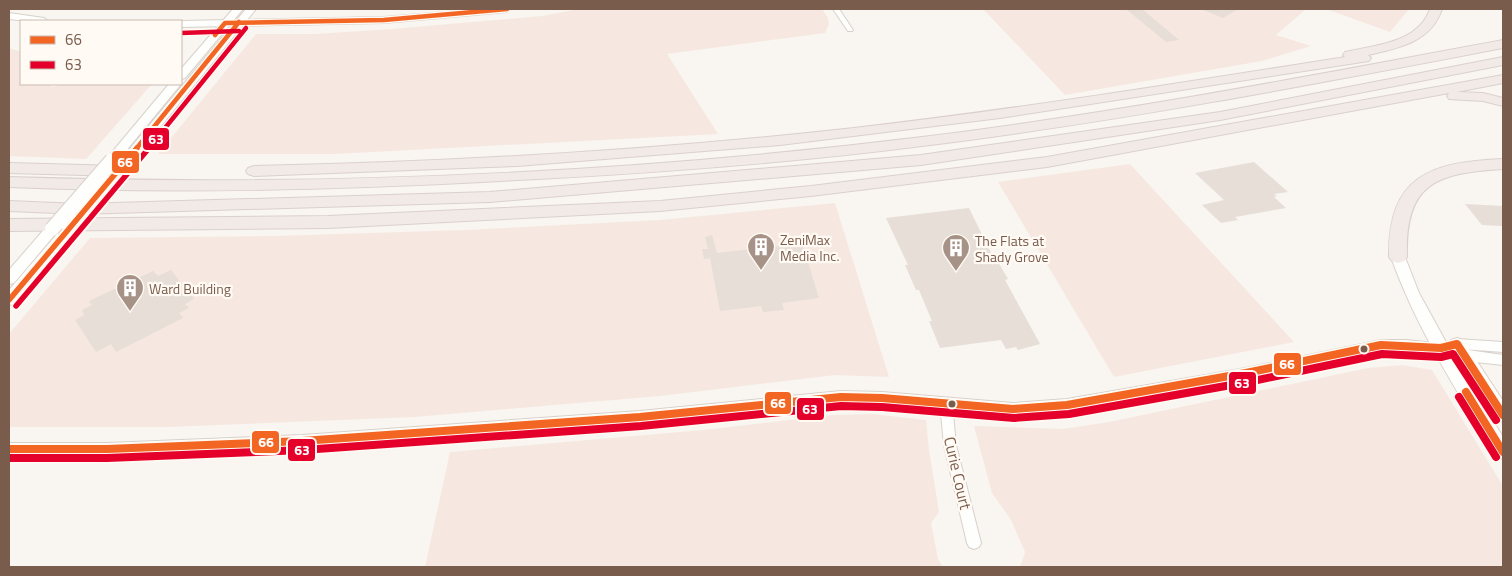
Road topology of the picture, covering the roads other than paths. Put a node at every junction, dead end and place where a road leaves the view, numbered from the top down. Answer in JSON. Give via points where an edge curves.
{"nodes":[{"id":1,"x":238,"y":9,"type":"edge"},
{"id":2,"x":252,"y":9,"type":"edge"},
{"id":3,"x":507,"y":9,"type":"edge"},
{"id":4,"x":836,"y":9,"type":"edge"},
{"id":5,"x":1436,"y":9,"type":"edge"},
{"id":6,"x":9,"y":16,"type":"edge"},
{"id":7,"x":37,"y":20,"type":"edge"},
{"id":8,"x":240,"y":22,"type":"junction"},
{"id":9,"x":226,"y":23,"type":"junction"},
{"id":10,"x":182,"y":24,"type":"edge"},
{"id":11,"x":850,"y":30,"type":"dead end"},
{"id":12,"x":1503,"y":33,"type":"edge"},
{"id":13,"x":1503,"y":44,"type":"edge"},
{"id":14,"x":1503,"y":62,"type":"edge"},
{"id":15,"x":1298,"y":68,"type":"junction"},
{"id":16,"x":1503,"y":70,"type":"edge"},
{"id":17,"x":182,"y":75,"type":"edge"},
{"id":18,"x":1503,"y":79,"type":"edge"},
{"id":19,"x":174,"y":85,"type":"edge"},
{"id":20,"x":1338,"y":93,"type":"junction"},
{"id":21,"x":1503,"y":102,"type":"edge"},
{"id":22,"x":1245,"y":128,"type":"junction"},
{"id":23,"x":975,"y":134,"type":"junction"},
{"id":24,"x":686,"y":148,"type":"junction"},
{"id":25,"x":1503,"y":164,"type":"edge"},
{"id":26,"x":9,"y":168,"type":"edge"},
{"id":27,"x":9,"y":182,"type":"edge"},
{"id":28,"x":9,"y":206,"type":"edge"},
{"id":29,"x":9,"y":225,"type":"edge"},
{"id":30,"x":1398,"y":257,"type":"joint"},
{"id":31,"x":9,"y":279,"type":"edge"},
{"id":32,"x":9,"y":300,"type":"edge"},
{"id":33,"x":1503,"y":347,"type":"edge"},
{"id":34,"x":1455,"y":350,"type":"junction"},
{"id":35,"x":1503,"y":360,"type":"edge"},
{"id":36,"x":946,"y":403,"type":"junction"},
{"id":37,"x":1503,"y":415,"type":"edge"},
{"id":38,"x":9,"y":450,"type":"edge"},
{"id":39,"x":1503,"y":452,"type":"edge"},
{"id":40,"x":974,"y":543,"type":"dead end"}],
"edges":[{"from":1,"to":9,"type":"main road"},
{"from":2,"to":8,"type":"main road"},
{"from":3,"to":8,"type":"street","via":[[384,20]]},
{"from":4,"to":11,"type":"street"},
{"from":5,"to":15,"type":"highway","via":[[1429,26],[1414,37]]},
{"from":6,"to":7,"type":"street"},
{"from":8,"to":9,"type":"street"},
{"from":8,"to":32,"type":"main road","bridge":true},
{"from":9,"to":10,"type":"street"},
{"from":9,"to":17,"type":"main road"},
{"from":12,"to":15,"type":"highway"},
{"from":13,"to":23,"type":"highway","via":[[1210,99]]},
{"from":14,"to":20,"type":"highway"},
{"from":15,"to":24,"type":"highway","via":[[940,122]]},
{"from":16,"to":20,"type":"highway"},
{"from":18,"to":22,"type":"highway"},
{"from":19,"to":31,"type":"main road","bridge":true},
{"from":20,"to":28,"type":"highway","via":[[1220,116],[921,160],[509,195],[80,209]]},
{"from":21,"to":22,"type":"highway","via":[[1482,97],[1436,98]]},
{"from":22,"to":29,"type":"highway","via":[[1038,163],[660,206],[328,222]]},
{"from":23,"to":24,"type":"highway"},
{"from":23,"to":27,"type":"highway","via":[[838,151],[593,172],[347,184],[80,185]]},
{"from":24,"to":26,"type":"highway","via":[[458,165],[327,170],[174,173]]},
{"from":25,"to":30,"type":"highway","via":[[1480,164],[1436,175],[1409,196],[1399,223]]},
{"from":30,"to":34,"type":"main road","via":[[1411,293]]},
{"from":33,"to":34,"type":"street"},
{"from":34,"to":35,"type":"street"},
{"from":34,"to":36,"type":"street","via":[[1406,344],[1381,345],[1068,405],[1013,409]]},
{"from":34,"to":37,"type":"main road"},
{"from":34,"to":39,"type":"main road","via":[[1452,368]]},
{"from":36,"to":38,"type":"street","via":[[841,397],[602,420],[302,441]]},
{"from":36,"to":40,"type":"street","name":"Curie Court","via":[[950,445]]}]}
